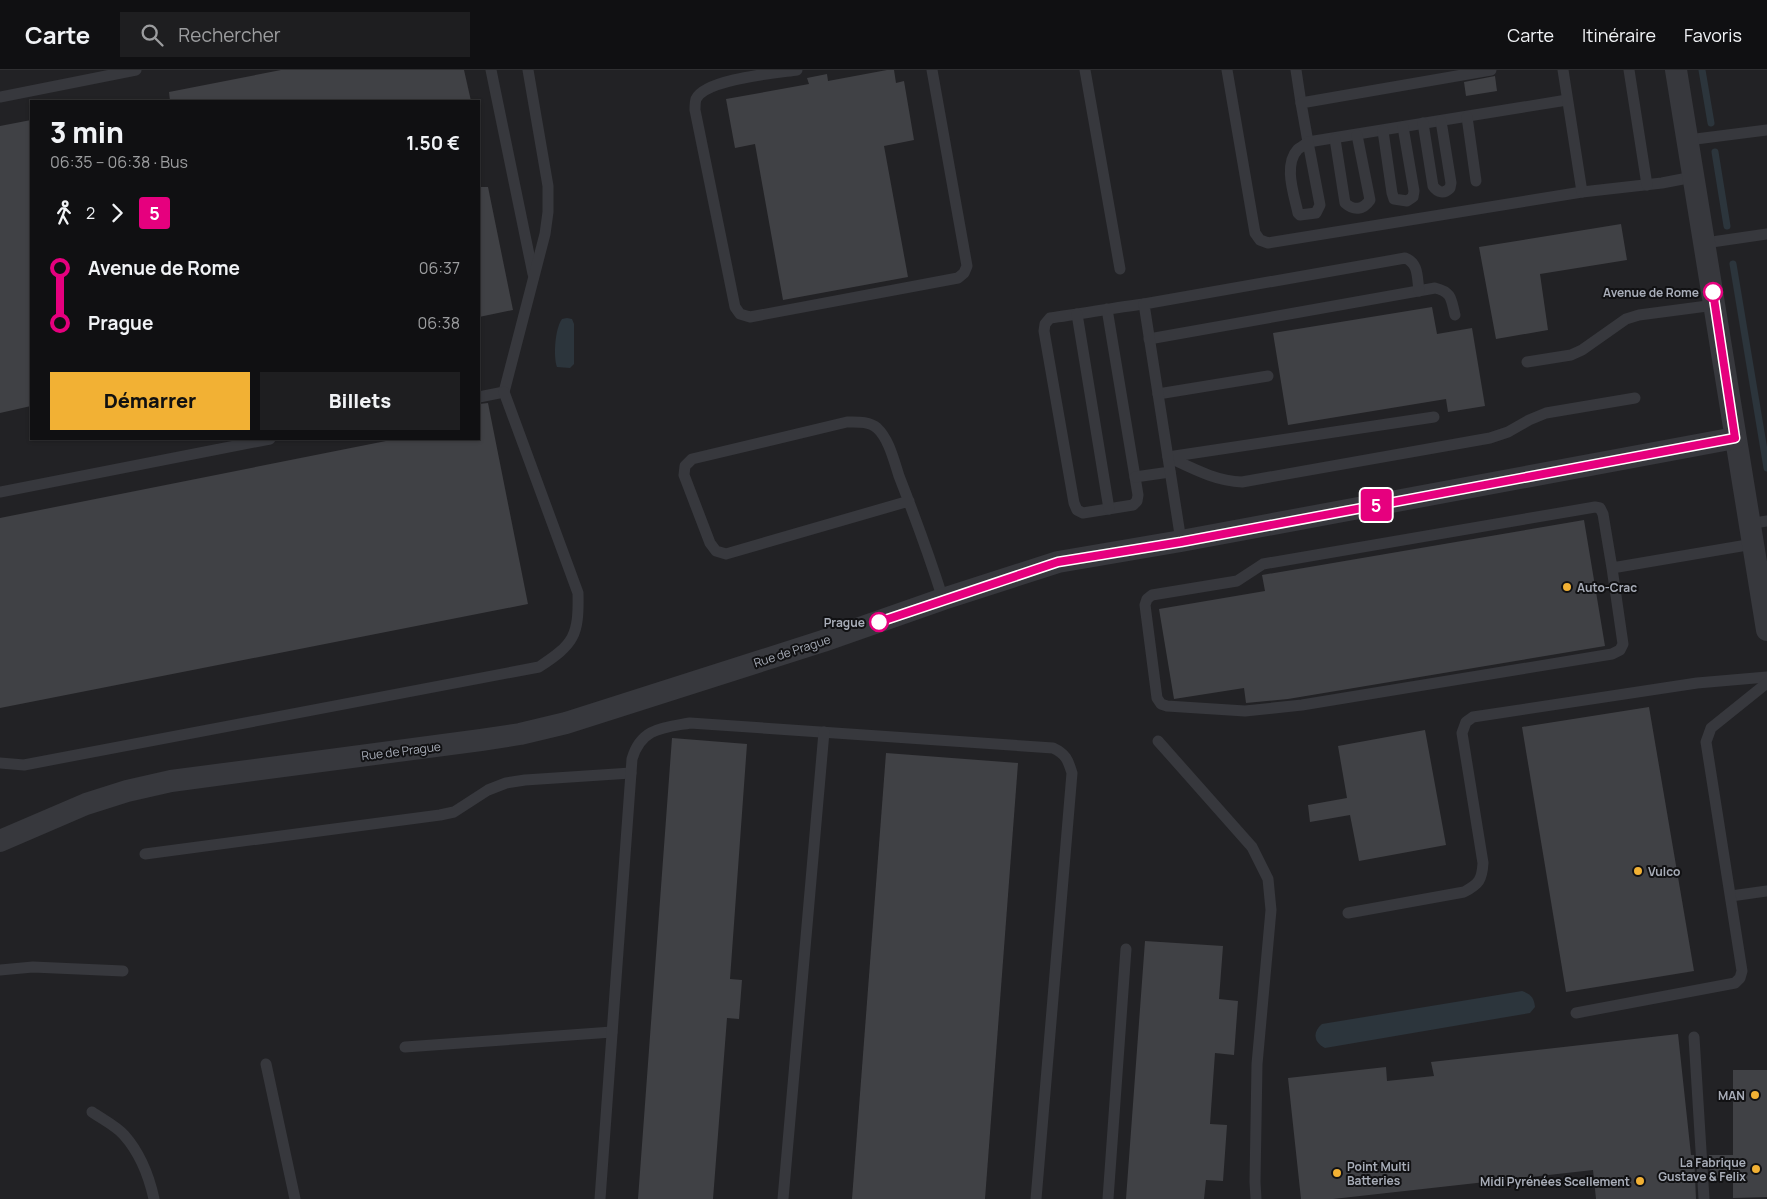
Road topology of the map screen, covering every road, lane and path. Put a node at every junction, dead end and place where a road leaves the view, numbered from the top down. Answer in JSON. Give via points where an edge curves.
{"nodes":[{"id":1,"x":136,"y":70,"type":"edge"},
{"id":2,"x":490,"y":70,"type":"edge"},
{"id":3,"x":528,"y":70,"type":"edge"},
{"id":4,"x":797,"y":70,"type":"edge"},
{"id":5,"x":932,"y":70,"type":"edge"},
{"id":6,"x":1085,"y":70,"type":"edge"},
{"id":7,"x":1227,"y":70,"type":"edge"},
{"id":8,"x":1296,"y":70,"type":"edge"},
{"id":9,"x":1491,"y":70,"type":"edge"},
{"id":10,"x":1563,"y":70,"type":"edge"},
{"id":11,"x":1629,"y":70,"type":"edge"},
{"id":12,"x":1676,"y":70,"type":"edge"},
{"id":13,"x":0,"y":97,"type":"edge"},
{"id":14,"x":1567,"y":100,"type":"junction"},
{"id":15,"x":1302,"y":103,"type":"junction"},
{"id":16,"x":1467,"y":117,"type":"junction"},
{"id":17,"x":1441,"y":121,"type":"junction"},
{"id":18,"x":1423,"y":124,"type":"junction"},
{"id":19,"x":1403,"y":127,"type":"junction"},
{"id":20,"x":1767,"y":130,"type":"edge"},
{"id":21,"x":1383,"y":131,"type":"junction"},
{"id":22,"x":1358,"y":134,"type":"junction"},
{"id":23,"x":1335,"y":138,"type":"junction"},
{"id":24,"x":1688,"y":140,"type":"junction"},
{"id":25,"x":1308,"y":142,"type":"junction"},
{"id":26,"x":1693,"y":176,"type":"junction"},
{"id":27,"x":1476,"y":181,"type":"dead end"},
{"id":28,"x":1647,"y":185,"type":"junction"},
{"id":29,"x":1582,"y":192,"type":"junction"},
{"id":30,"x":1767,"y":234,"type":"edge"},
{"id":31,"x":1705,"y":243,"type":"junction"},
{"id":32,"x":1120,"y":269,"type":"dead end"},
{"id":33,"x":534,"y":277,"type":"junction"},
{"id":34,"x":1419,"y":291,"type":"junction"},
{"id":35,"x":1144,"y":304,"type":"junction"},
{"id":36,"x":1715,"y":304,"type":"junction"},
{"id":37,"x":1107,"y":309,"type":"junction"},
{"id":38,"x":1077,"y":314,"type":"junction"},
{"id":39,"x":1454,"y":315,"type":"dead end"},
{"id":40,"x":1149,"y":339,"type":"junction"},
{"id":41,"x":1527,"y":362,"type":"dead end"},
{"id":42,"x":1268,"y":376,"type":"dead end"},
{"id":43,"x":504,"y":392,"type":"junction"},
{"id":44,"x":1158,"y":394,"type":"junction"},
{"id":45,"x":480,"y":398,"type":"edge"},
{"id":46,"x":1635,"y":398,"type":"dead end"},
{"id":47,"x":1434,"y":417,"type":"dead end"},
{"id":48,"x":1735,"y":438,"type":"junction"},
{"id":49,"x":265,"y":440,"type":"edge"},
{"id":50,"x":1168,"y":457,"type":"junction"},
{"id":51,"x":1170,"y":472,"type":"junction"},
{"id":52,"x":1135,"y":477,"type":"junction"},
{"id":53,"x":0,"y":492,"type":"edge"},
{"id":54,"x":909,"y":501,"type":"junction"},
{"id":55,"x":1109,"y":508,"type":"junction"},
{"id":56,"x":1756,"y":530,"type":"edge"},
{"id":57,"x":1181,"y":542,"type":"junction"},
{"id":58,"x":1612,"y":568,"type":"junction"},
{"id":59,"x":943,"y":599,"type":"junction"},
{"id":60,"x":1767,"y":630,"type":"edge"},
{"id":61,"x":1767,"y":677,"type":"edge"},
{"id":62,"x":1767,"y":682,"type":"edge"},
{"id":63,"x":824,"y":732,"type":"junction"},
{"id":64,"x":1158,"y":741,"type":"dead end"},
{"id":65,"x":0,"y":763,"type":"edge"},
{"id":66,"x":631,"y":773,"type":"junction"},
{"id":67,"x":0,"y":841,"type":"edge"},
{"id":68,"x":145,"y":854,"type":"dead end"},
{"id":69,"x":1767,"y":891,"type":"edge"},
{"id":70,"x":1731,"y":896,"type":"junction"},
{"id":71,"x":1348,"y":913,"type":"dead end"},
{"id":72,"x":1126,"y":949,"type":"dead end"},
{"id":73,"x":0,"y":970,"type":"edge"},
{"id":74,"x":123,"y":971,"type":"dead end"},
{"id":75,"x":1576,"y":1013,"type":"dead end"},
{"id":76,"x":612,"y":1032,"type":"junction"},
{"id":77,"x":1694,"y":1038,"type":"dead end"},
{"id":78,"x":406,"y":1047,"type":"dead end"},
{"id":79,"x":266,"y":1064,"type":"dead end"},
{"id":80,"x":92,"y":1112,"type":"dead end"},
{"id":81,"x":154,"y":1199,"type":"edge"},
{"id":82,"x":295,"y":1199,"type":"edge"},
{"id":83,"x":600,"y":1199,"type":"edge"},
{"id":84,"x":783,"y":1199,"type":"edge"},
{"id":85,"x":1036,"y":1199,"type":"edge"},
{"id":86,"x":1108,"y":1199,"type":"edge"},
{"id":87,"x":1256,"y":1199,"type":"edge"},
{"id":88,"x":1704,"y":1199,"type":"edge"}],
"edges":[{"from":1,"to":13,"type":"lane"},
{"from":2,"to":33,"type":"lane"},
{"from":3,"to":33,"type":"lane","via":[[548,186],[545,234]]},
{"from":4,"to":5,"type":"lane","via":[[719,83],[706,88],[696,98],[694,110],[735,307],[740,314],[750,317],[958,278],[964,273],[967,266]]},
{"from":6,"to":32,"type":"lane"},
{"from":7,"to":29,"type":"lane","via":[[1255,233],[1268,244]]},
{"from":8,"to":15,"type":"lane"},
{"from":9,"to":15,"type":"lane"},
{"from":10,"to":14,"type":"lane"},
{"from":11,"to":28,"type":"lane"},
{"from":12,"to":24,"type":"street"},
{"from":14,"to":16,"type":"lane"},
{"from":14,"to":29,"type":"lane"},
{"from":15,"to":25,"type":"lane"},
{"from":16,"to":17,"type":"lane"},
{"from":16,"to":27,"type":"lane"},
{"from":17,"to":18,"type":"lane"},
{"from":17,"to":18,"type":"lane","via":[[1451,183],[1447,192],[1433,186]]},
{"from":18,"to":19,"type":"lane"},
{"from":19,"to":21,"type":"lane"},
{"from":19,"to":21,"type":"lane","via":[[1414,191],[1413,197],[1407,201],[1394,199]]},
{"from":20,"to":24,"type":"lane"},
{"from":21,"to":22,"type":"lane"},
{"from":22,"to":23,"type":"lane"},
{"from":22,"to":23,"type":"lane","via":[[1370,200],[1359,209],[1345,204]]},
{"from":23,"to":25,"type":"lane"},
{"from":24,"to":26,"type":"street"},
{"from":25,"to":25,"type":"lane","via":[[1320,206],[1316,213],[1304,216],[1298,213],[1290,167],[1298,149]]},
{"from":26,"to":28,"type":"lane"},
{"from":26,"to":31,"type":"street"},
{"from":28,"to":29,"type":"lane"},
{"from":30,"to":31,"type":"lane"},
{"from":31,"to":36,"type":"street"},
{"from":33,"to":43,"type":"lane"},
{"from":34,"to":35,"type":"lane","via":[[1415,266],[1412,260],[1405,258]]},
{"from":34,"to":39,"type":"lane","via":[[1444,290],[1451,297]]},
{"from":34,"to":40,"type":"lane"},
{"from":35,"to":37,"type":"lane"},
{"from":35,"to":40,"type":"lane"},
{"from":36,"to":41,"type":"lane","via":[[1626,319],[1571,355]]},
{"from":36,"to":48,"type":"street"},
{"from":37,"to":38,"type":"lane"},
{"from":37,"to":52,"type":"lane"},
{"from":38,"to":55,"type":"lane"},
{"from":38,"to":55,"type":"lane","via":[[1050,318],[1044,331],[1076,510],[1084,513]]},
{"from":40,"to":44,"type":"lane"},
{"from":42,"to":44,"type":"lane"},
{"from":43,"to":45,"type":"lane"},
{"from":43,"to":65,"type":"lane","via":[[578,593],[574,637],[559,654],[539,667],[24,764]]},
{"from":44,"to":50,"type":"lane"},
{"from":46,"to":50,"type":"lane","via":[[1546,413],[1490,438],[1242,482],[1213,477]]},
{"from":47,"to":50,"type":"lane"},
{"from":48,"to":56,"type":"street"},
{"from":48,"to":57,"type":"street","name":"Rue de Prague"},
{"from":49,"to":53,"type":"lane"},
{"from":50,"to":51,"type":"lane"},
{"from":51,"to":52,"type":"lane"},
{"from":51,"to":57,"type":"lane"},
{"from":52,"to":55,"type":"lane","via":[[1137,501],[1132,505]]},
{"from":54,"to":54,"type":"lane","via":[[885,439],[876,427],[863,422],[847,422],[692,459],[685,466],[684,475],[710,543],[726,554]]},
{"from":54,"to":59,"type":"lane"},
{"from":56,"to":58,"type":"lane"},
{"from":56,"to":60,"type":"street"},
{"from":57,"to":59,"type":"street","name":"Rue de Prague","via":[[1058,562]]},
{"from":58,"to":58,"type":"lane","via":[[1623,644],[1612,654],[1302,706],[1235,710],[1167,706],[1156,698],[1145,605],[1152,595],[1236,581],[1263,564],[1595,507],[1600,508],[1603,514]]},
{"from":59,"to":67,"type":"street","name":"Rue de Prague","via":[[566,723],[481,740],[171,781],[86,804]]},
{"from":61,"to":71,"type":"lane","via":[[1697,683],[1473,717],[1466,722],[1462,733],[1483,863],[1482,877],[1476,886],[1464,892]]},
{"from":62,"to":70,"type":"lane","via":[[1711,728],[1706,742]]},
{"from":63,"to":66,"type":"lane","via":[[690,723],[664,728],[644,736],[636,745]]},
{"from":63,"to":84,"type":"lane"},
{"from":63,"to":85,"type":"lane","via":[[1053,748],[1064,753],[1069,761],[1072,773]]},
{"from":64,"to":87,"type":"lane","via":[[1252,847],[1268,879],[1271,910],[1257,1064]]},
{"from":66,"to":68,"type":"lane","via":[[506,783],[488,790],[454,812],[440,815]]},
{"from":66,"to":76,"type":"lane"},
{"from":69,"to":70,"type":"lane"},
{"from":70,"to":75,"type":"lane","via":[[1742,971],[1736,983]]},
{"from":72,"to":86,"type":"lane"},
{"from":73,"to":74,"type":"lane","via":[[33,967]]},
{"from":76,"to":78,"type":"lane"},
{"from":76,"to":83,"type":"lane"},
{"from":77,"to":88,"type":"lane"},
{"from":79,"to":82,"type":"lane"},
{"from":80,"to":81,"type":"lane","via":[[124,1134],[140,1157]]}]}
